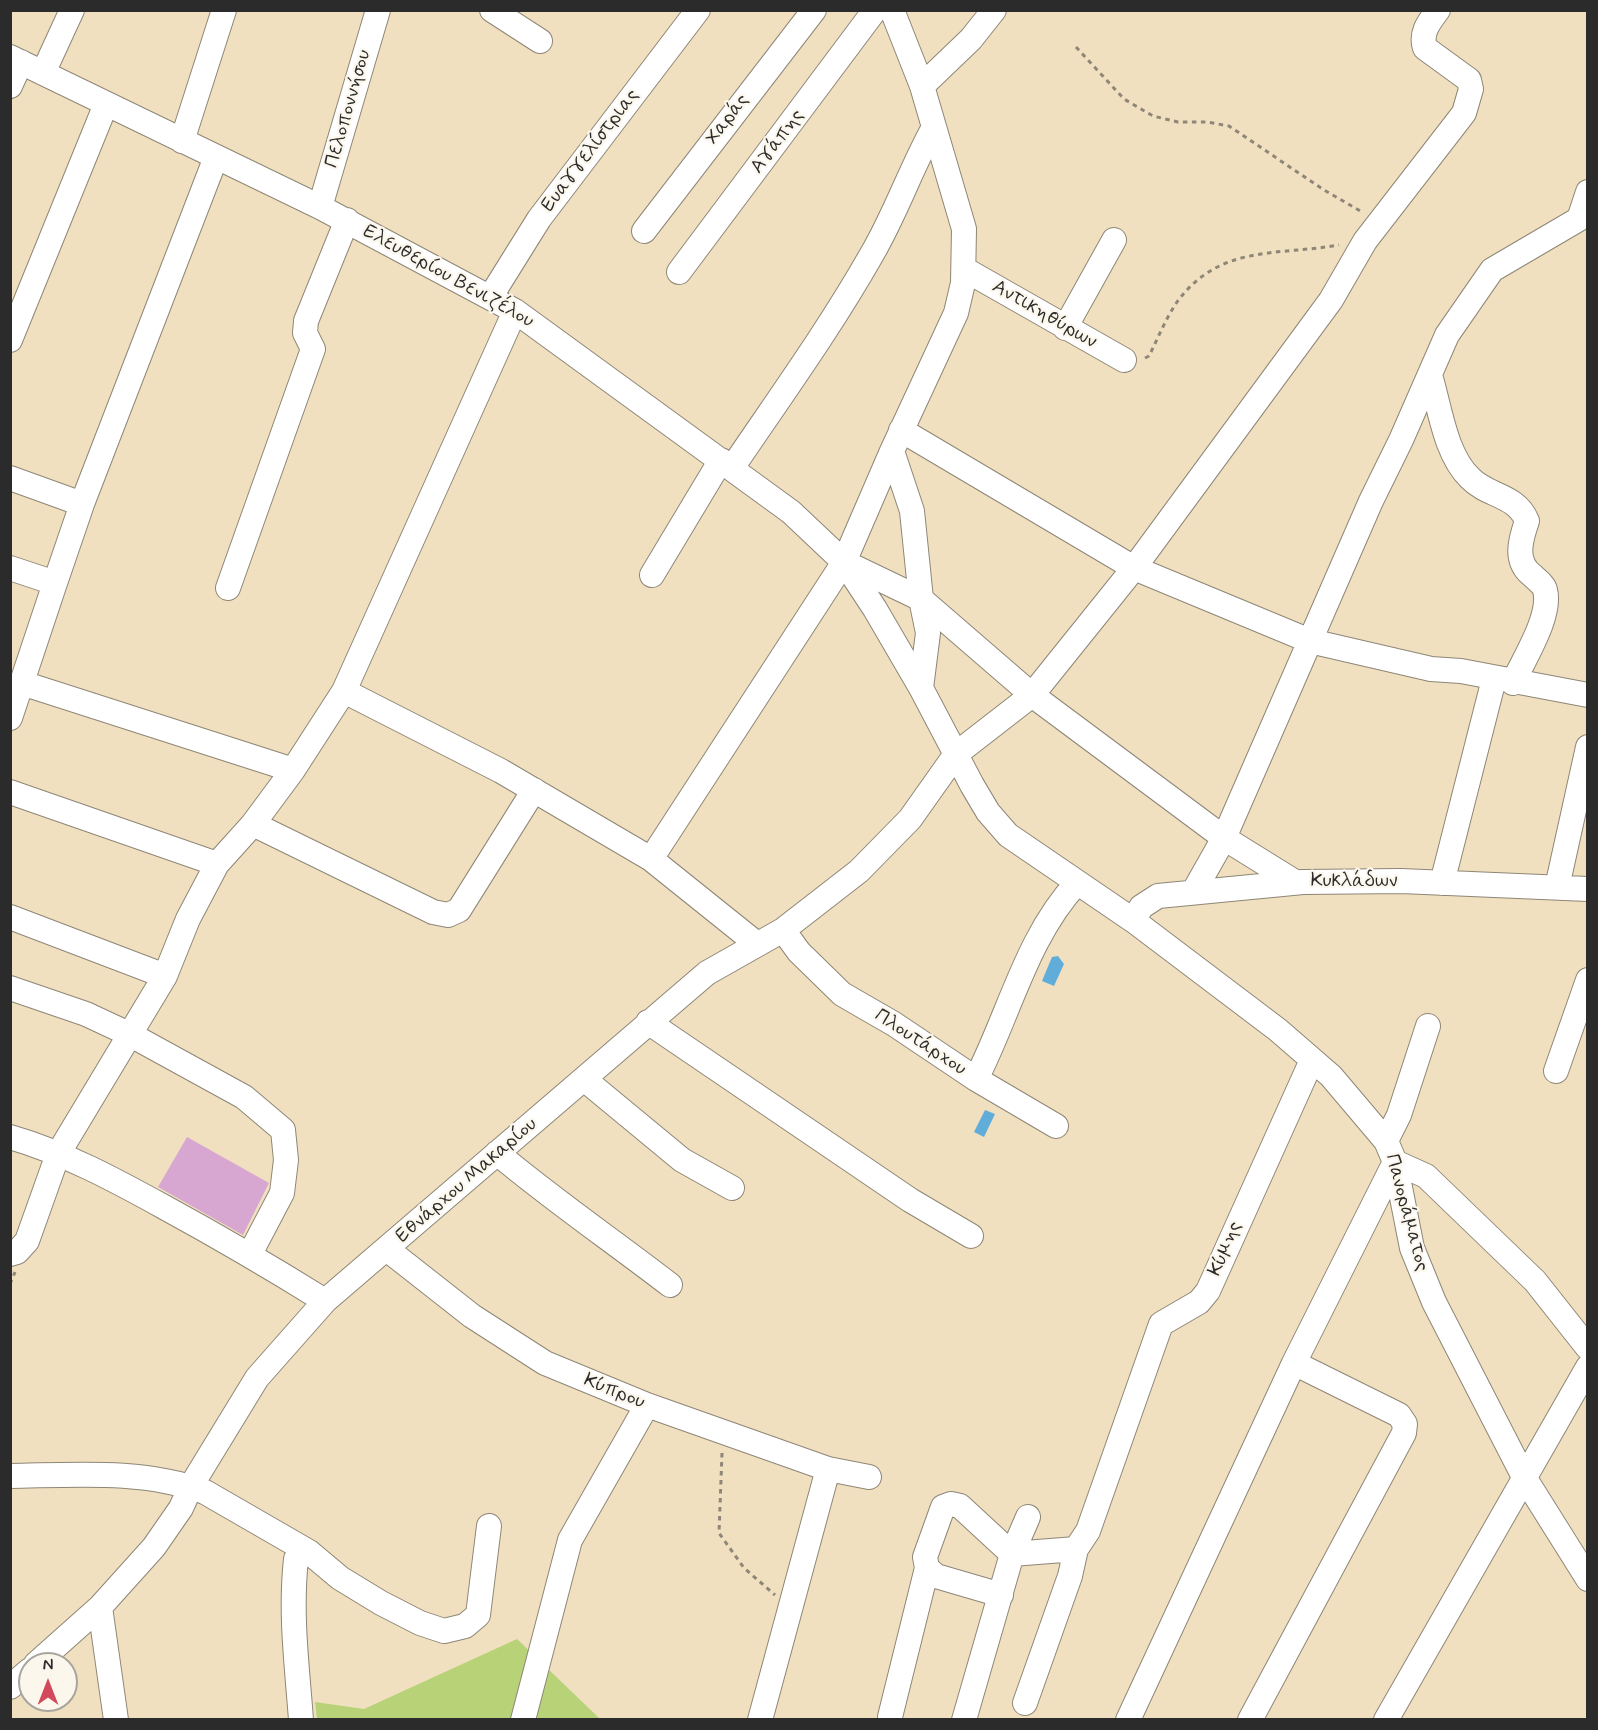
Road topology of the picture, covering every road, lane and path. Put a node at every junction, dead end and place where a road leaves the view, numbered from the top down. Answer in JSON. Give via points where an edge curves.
{"nodes":[{"id":1,"x":72,"y":10,"type":"edge"},
{"id":2,"x":224,"y":10,"type":"edge"},
{"id":3,"x":378,"y":10,"type":"edge"},
{"id":4,"x":492,"y":10,"type":"edge"},
{"id":5,"x":698,"y":10,"type":"edge"},
{"id":6,"x":814,"y":10,"type":"edge"},
{"id":7,"x":875,"y":10,"type":"edge"},
{"id":8,"x":892,"y":10,"type":"edge"},
{"id":9,"x":994,"y":10,"type":"edge"},
{"id":10,"x":1438,"y":10,"type":"edge"},
{"id":11,"x":540,"y":41,"type":"dead end"},
{"id":12,"x":1076,"y":46,"type":"dead end"},
{"id":13,"x":16,"y":59,"type":"edge"},
{"id":14,"x":43,"y":73,"type":"junction"},
{"id":15,"x":10,"y":86,"type":"edge"},
{"id":16,"x":922,"y":86,"type":"junction"},
{"id":17,"x":106,"y":104,"type":"junction"},
{"id":18,"x":934,"y":127,"type":"junction"},
{"id":19,"x":182,"y":141,"type":"junction"},
{"id":20,"x":216,"y":157,"type":"junction"},
{"id":21,"x":1587,"y":192,"type":"edge"},
{"id":22,"x":320,"y":207,"type":"junction"},
{"id":23,"x":346,"y":220,"type":"junction"},
{"id":24,"x":1380,"y":221,"type":"junction"},
{"id":25,"x":644,"y":231,"type":"dead end"},
{"id":26,"x":1114,"y":240,"type":"dead end"},
{"id":27,"x":1365,"y":241,"type":"junction"},
{"id":28,"x":964,"y":268,"type":"junction"},
{"id":29,"x":679,"y":272,"type":"dead end"},
{"id":30,"x":491,"y":296,"type":"junction"},
{"id":31,"x":515,"y":310,"type":"junction"},
{"id":32,"x":1065,"y":328,"type":"junction"},
{"id":33,"x":10,"y":340,"type":"edge"},
{"id":34,"x":1124,"y":360,"type":"joint"},
{"id":35,"x":1430,"y":375,"type":"junction"},
{"id":36,"x":897,"y":441,"type":"junction"},
{"id":37,"x":727,"y":464,"type":"junction"},
{"id":38,"x":10,"y":478,"type":"edge"},
{"id":39,"x":82,"y":504,"type":"junction"},
{"id":40,"x":844,"y":562,"type":"junction"},
{"id":41,"x":10,"y":568,"type":"edge"},
{"id":42,"x":1134,"y":568,"type":"junction"},
{"id":43,"x":652,"y":575,"type":"dead end"},
{"id":44,"x":55,"y":583,"type":"junction"},
{"id":45,"x":228,"y":588,"type":"dead end"},
{"id":46,"x":921,"y":599,"type":"junction"},
{"id":47,"x":1310,"y":640,"type":"junction"},
{"id":48,"x":1504,"y":681,"type":"junction"},
{"id":49,"x":22,"y":683,"type":"junction"},
{"id":50,"x":921,"y":688,"type":"junction"},
{"id":51,"x":344,"y":691,"type":"junction"},
{"id":52,"x":1032,"y":695,"type":"junction"},
{"id":53,"x":1587,"y":695,"type":"edge"},
{"id":54,"x":10,"y":718,"type":"edge"},
{"id":55,"x":1587,"y":747,"type":"edge"},
{"id":56,"x":956,"y":754,"type":"junction"},
{"id":57,"x":293,"y":770,"type":"junction"},
{"id":58,"x":534,"y":790,"type":"junction"},
{"id":59,"x":10,"y":792,"type":"edge"},
{"id":60,"x":253,"y":824,"type":"junction"},
{"id":61,"x":1224,"y":838,"type":"junction"},
{"id":62,"x":651,"y":859,"type":"junction"},
{"id":63,"x":218,"y":864,"type":"junction"},
{"id":64,"x":1296,"y":882,"type":"junction"},
{"id":65,"x":1077,"y":883,"type":"junction"},
{"id":66,"x":1442,"y":883,"type":"junction"},
{"id":67,"x":1557,"y":887,"type":"junction"},
{"id":68,"x":1587,"y":890,"type":"edge"},
{"id":69,"x":1194,"y":891,"type":"junction"},
{"id":70,"x":10,"y":917,"type":"edge"},
{"id":71,"x":1134,"y":921,"type":"junction"},
{"id":72,"x":783,"y":930,"type":"junction"},
{"id":73,"x":757,"y":944,"type":"junction"},
{"id":74,"x":165,"y":976,"type":"junction"},
{"id":75,"x":1587,"y":980,"type":"edge"},
{"id":76,"x":10,"y":988,"type":"edge"},
{"id":77,"x":648,"y":1022,"type":"junction"},
{"id":78,"x":1428,"y":1026,"type":"dead end"},
{"id":79,"x":131,"y":1035,"type":"junction"},
{"id":80,"x":1312,"y":1060,"type":"junction"},
{"id":81,"x":1556,"y":1071,"type":"dead end"},
{"id":82,"x":584,"y":1079,"type":"junction"},
{"id":83,"x":976,"y":1079,"type":"junction"},
{"id":84,"x":1056,"y":1126,"type":"dead end"},
{"id":85,"x":10,"y":1137,"type":"edge"},
{"id":86,"x":1390,"y":1151,"type":"junction"},
{"id":87,"x":497,"y":1153,"type":"junction"},
{"id":88,"x":58,"y":1154,"type":"junction"},
{"id":89,"x":732,"y":1188,"type":"dead end"},
{"id":90,"x":971,"y":1236,"type":"dead end"},
{"id":91,"x":388,"y":1250,"type":"junction"},
{"id":92,"x":10,"y":1254,"type":"edge"},
{"id":93,"x":250,"y":1254,"type":"junction"},
{"id":94,"x":670,"y":1285,"type":"dead end"},
{"id":95,"x":326,"y":1301,"type":"junction"},
{"id":96,"x":1587,"y":1348,"type":"edge"},
{"id":97,"x":1294,"y":1363,"type":"junction"},
{"id":98,"x":1587,"y":1367,"type":"edge"},
{"id":99,"x":647,"y":1405,"type":"junction"},
{"id":100,"x":720,"y":1430,"type":"junction"},
{"id":101,"x":828,"y":1469,"type":"junction"},
{"id":102,"x":10,"y":1476,"type":"edge"},
{"id":103,"x":869,"y":1477,"type":"dead end"},
{"id":104,"x":1524,"y":1477,"type":"junction"},
{"id":105,"x":191,"y":1486,"type":"junction"},
{"id":106,"x":1028,"y":1518,"type":"dead end"},
{"id":107,"x":489,"y":1526,"type":"dead end"},
{"id":108,"x":1076,"y":1548,"type":"junction"},
{"id":109,"x":309,"y":1552,"type":"junction"},
{"id":110,"x":1012,"y":1554,"type":"junction"},
{"id":111,"x":927,"y":1568,"type":"junction"},
{"id":112,"x":1587,"y":1579,"type":"edge"},
{"id":113,"x":1001,"y":1595,"type":"junction"},
{"id":114,"x":793,"y":1603,"type":"junction"},
{"id":115,"x":100,"y":1607,"type":"junction"},
{"id":116,"x":49,"y":1652,"type":"edge"},
{"id":117,"x":1025,"y":1703,"type":"dead end"},
{"id":118,"x":890,"y":1717,"type":"dead end"},
{"id":119,"x":116,"y":1719,"type":"edge"},
{"id":120,"x":301,"y":1719,"type":"edge"},
{"id":121,"x":523,"y":1719,"type":"edge"},
{"id":122,"x":760,"y":1719,"type":"edge"},
{"id":123,"x":964,"y":1719,"type":"edge"},
{"id":124,"x":1128,"y":1719,"type":"edge"},
{"id":125,"x":1250,"y":1719,"type":"edge"},
{"id":126,"x":1386,"y":1719,"type":"edge"}],
"edges":[{"from":1,"to":14,"type":"street"},
{"from":2,"to":19,"type":"street"},
{"from":3,"to":22,"type":"street","name":"Πελοποννήσου"},
{"from":4,"to":11,"type":"street"},
{"from":5,"to":30,"type":"street","name":"Ευαγγελίστριας","via":[[539,219]]},
{"from":6,"to":25,"type":"street","name":"Χαράς"},
{"from":7,"to":29,"type":"street","name":"Αγάπης"},
{"from":8,"to":16,"type":"street"},
{"from":9,"to":16,"type":"street","via":[[971,39]]},
{"from":10,"to":24,"type":"street","name":"Εθνάρχου Μακαρίου","via":[[1427,25],[1425,48],[1469,80],[1469,100],[1464,113]]},
{"from":12,"to":24,"type":"path","via":[[1124,99],[1153,116],[1229,126],[1324,190]]},
{"from":13,"to":14,"type":"street","name":"Ελευθερίου Βενιζέλου"},
{"from":13,"to":15,"type":"street"},
{"from":14,"to":17,"type":"street","name":"Ελευθερίου Βενιζέλου"},
{"from":16,"to":18,"type":"street"},
{"from":17,"to":19,"type":"street","name":"Ελευθερίου Βενιζέλου"},
{"from":17,"to":33,"type":"street"},
{"from":18,"to":28,"type":"street","via":[[964,229]]},
{"from":18,"to":37,"type":"street","via":[[872,255]]},
{"from":19,"to":20,"type":"street","name":"Ελευθερίου Βενιζέλου"},
{"from":20,"to":22,"type":"street","name":"Ελευθερίου Βενιζέλου"},
{"from":20,"to":39,"type":"street"},
{"from":21,"to":35,"type":"street","via":[[1580,219],[1492,270],[1447,334]]},
{"from":22,"to":23,"type":"street","name":"Ελευθερίου Βενιζέλου"},
{"from":23,"to":30,"type":"street","name":"Ελευθερίου Βενιζέλου"},
{"from":23,"to":45,"type":"street","via":[[306,321],[305,333],[313,349]]},
{"from":24,"to":27,"type":"street","name":"Εθνάρχου Μακαρίου"},
{"from":26,"to":32,"type":"street"},
{"from":27,"to":34,"type":"path","via":[[1227,260],[1200,275],[1176,303],[1149,356],[1137,363]]},
{"from":27,"to":42,"type":"street","name":"Εθνάρχου Μακαρίου","via":[[1331,300]]},
{"from":28,"to":32,"type":"street","name":"Αντικηθύρων"},
{"from":28,"to":36,"type":"street","via":[[956,313]]},
{"from":30,"to":31,"type":"street","name":"Ελευθερίου Βενιζέλου"},
{"from":31,"to":37,"type":"street","name":"Ελευθερίου Βενιζέλου"},
{"from":31,"to":51,"type":"street"},
{"from":32,"to":34,"type":"street","name":"Αντικηθύρων"},
{"from":35,"to":47,"type":"street"},
{"from":35,"to":48,"type":"street","via":[[1455,459],[1471,480],[1522,509],[1527,521],[1520,556],[1524,570],[1545,590],[1544,615]]},
{"from":36,"to":40,"type":"street"},
{"from":36,"to":42,"type":"street"},
{"from":36,"to":46,"type":"street","via":[[912,511]]},
{"from":37,"to":40,"type":"street","name":"Ελευθερίου Βενιζέλου","via":[[791,513]]},
{"from":37,"to":43,"type":"street"},
{"from":38,"to":39,"type":"street"},
{"from":39,"to":44,"type":"street"},
{"from":40,"to":46,"type":"street"},
{"from":40,"to":50,"type":"street","name":"Πανοράματος"},
{"from":40,"to":62,"type":"street"},
{"from":41,"to":44,"type":"street"},
{"from":42,"to":47,"type":"street"},
{"from":42,"to":52,"type":"street","name":"Εθνάρχου Μακαρίου"},
{"from":44,"to":49,"type":"street"},
{"from":46,"to":50,"type":"street","via":[[928,633]]},
{"from":46,"to":52,"type":"street"},
{"from":47,"to":48,"type":"street","via":[[1431,669]]},
{"from":47,"to":61,"type":"street"},
{"from":48,"to":53,"type":"street"},
{"from":48,"to":66,"type":"street"},
{"from":49,"to":54,"type":"street"},
{"from":49,"to":57,"type":"street"},
{"from":50,"to":56,"type":"street","name":"Πανοράματος"},
{"from":51,"to":57,"type":"street"},
{"from":51,"to":58,"type":"street"},
{"from":52,"to":56,"type":"street","name":"Εθνάρχου Μακαρίου"},
{"from":52,"to":61,"type":"street"},
{"from":55,"to":67,"type":"street"},
{"from":56,"to":65,"type":"street","name":"Πανοράματος","via":[[988,812],[1008,835]]},
{"from":56,"to":72,"type":"street","name":"Εθνάρχου Μακαρίου","via":[[910,819],[859,871]]},
{"from":57,"to":60,"type":"street"},
{"from":58,"to":60,"type":"street","via":[[459,910],[448,915],[434,912]]},
{"from":58,"to":62,"type":"street"},
{"from":59,"to":63,"type":"street"},
{"from":60,"to":63,"type":"street"},
{"from":61,"to":64,"type":"street"},
{"from":61,"to":69,"type":"street"},
{"from":62,"to":73,"type":"street"},
{"from":63,"to":74,"type":"street","via":[[188,919]]},
{"from":64,"to":66,"type":"street","name":"Κυκλάδων"},
{"from":64,"to":69,"type":"street","name":"Κυκλάδων"},
{"from":65,"to":71,"type":"street","name":"Πανοράματος"},
{"from":65,"to":83,"type":"street","name":"Πλουτάρχου","via":[[1047,923]]},
{"from":66,"to":67,"type":"street","name":"Κυκλάδων"},
{"from":67,"to":68,"type":"street","name":"Κυκλάδων"},
{"from":69,"to":71,"type":"street","name":"Κυκλάδων","via":[[1149,900]]},
{"from":70,"to":74,"type":"street"},
{"from":71,"to":80,"type":"street","name":"Πανοράματος"},
{"from":72,"to":73,"type":"street","name":"Εθνάρχου Μακαρίου"},
{"from":72,"to":83,"type":"street","name":"Πλουτάρχου","via":[[799,952],[842,994]]},
{"from":73,"to":77,"type":"street","name":"Εθνάρχου Μακαρίου","via":[[706,973]]},
{"from":74,"to":79,"type":"street"},
{"from":75,"to":81,"type":"street"},
{"from":76,"to":79,"type":"street","via":[[86,1014]]},
{"from":77,"to":82,"type":"street","name":"Εθνάρχου Μακαρίου"},
{"from":77,"to":90,"type":"street","via":[[910,1200]]},
{"from":78,"to":86,"type":"street"},
{"from":79,"to":88,"type":"street"},
{"from":79,"to":93,"type":"street","via":[[244,1097],[283,1130],[286,1160],[282,1193]]},
{"from":80,"to":86,"type":"street","name":"Πανοράματος","via":[[1331,1076]]},
{"from":80,"to":108,"type":"street","name":"Κύμης","via":[[1208,1291],[1199,1302],[1161,1324],[1088,1531]]},
{"from":82,"to":87,"type":"street","name":"Εθνάρχου Μακαρίου"},
{"from":82,"to":89,"type":"street","via":[[682,1160]]},
{"from":83,"to":84,"type":"street"},
{"from":85,"to":88,"type":"street"},
{"from":86,"to":96,"type":"street","via":[[1426,1176],[1535,1281]]},
{"from":86,"to":97,"type":"street"},
{"from":86,"to":104,"type":"street","name":"Πανοράματος","via":[[1404,1220],[1423,1278]]},
{"from":87,"to":91,"type":"street","name":"Εθνάρχου Μακαρίου"},
{"from":87,"to":94,"type":"street"},
{"from":88,"to":92,"type":"street","via":[[27,1240]]},
{"from":88,"to":93,"type":"street"},
{"from":91,"to":95,"type":"street","name":"Εθνάρχου Μακαρίου"},
{"from":91,"to":99,"type":"street","name":"Κύπρου","via":[[471,1316],[545,1364]]},
{"from":93,"to":95,"type":"street"},
{"from":95,"to":105,"type":"street","name":"Εθνάρχου Μακαρίου","via":[[257,1378]]},
{"from":97,"to":124,"type":"street"},
{"from":97,"to":125,"type":"street","via":[[1399,1415],[1405,1424],[1404,1433]]},
{"from":98,"to":104,"type":"street"},
{"from":99,"to":100,"type":"street","name":"Κύπρου"},
{"from":99,"to":121,"type":"street","via":[[570,1540]]},
{"from":100,"to":101,"type":"street","name":"Κύπρου"},
{"from":100,"to":114,"type":"path","via":[[723,1443],[719,1533],[744,1568],[774,1595]]},
{"from":101,"to":103,"type":"street","name":"Κύπρου"},
{"from":101,"to":114,"type":"street"},
{"from":102,"to":105,"type":"street","via":[[89,1475],[156,1479]]},
{"from":104,"to":112,"type":"street","name":"Πανοράματος"},
{"from":104,"to":126,"type":"street"},
{"from":105,"to":109,"type":"street"},
{"from":105,"to":115,"type":"street","name":"Εθνάρχου Μακαρίου","via":[[154,1547]]},
{"from":106,"to":110,"type":"street"},
{"from":107,"to":109,"type":"street","via":[[478,1614],[465,1626],[444,1631],[381,1603],[340,1578]]},
{"from":108,"to":110,"type":"street"},
{"from":108,"to":117,"type":"street","name":"Κύμης","via":[[1070,1576]]},
{"from":109,"to":120,"type":"street","via":[[296,1559],[294,1578],[293,1635]]},
{"from":110,"to":111,"type":"street","via":[[960,1506],[951,1504],[939,1514],[925,1557]]},
{"from":110,"to":113,"type":"street"},
{"from":111,"to":113,"type":"street","via":[[936,1576]]},
{"from":111,"to":118,"type":"street"},
{"from":113,"to":123,"type":"street"},
{"from":114,"to":122,"type":"street"},
{"from":115,"to":116,"type":"street","name":"Εθνάρχου Μακαρίου"},
{"from":115,"to":119,"type":"street"}]}
